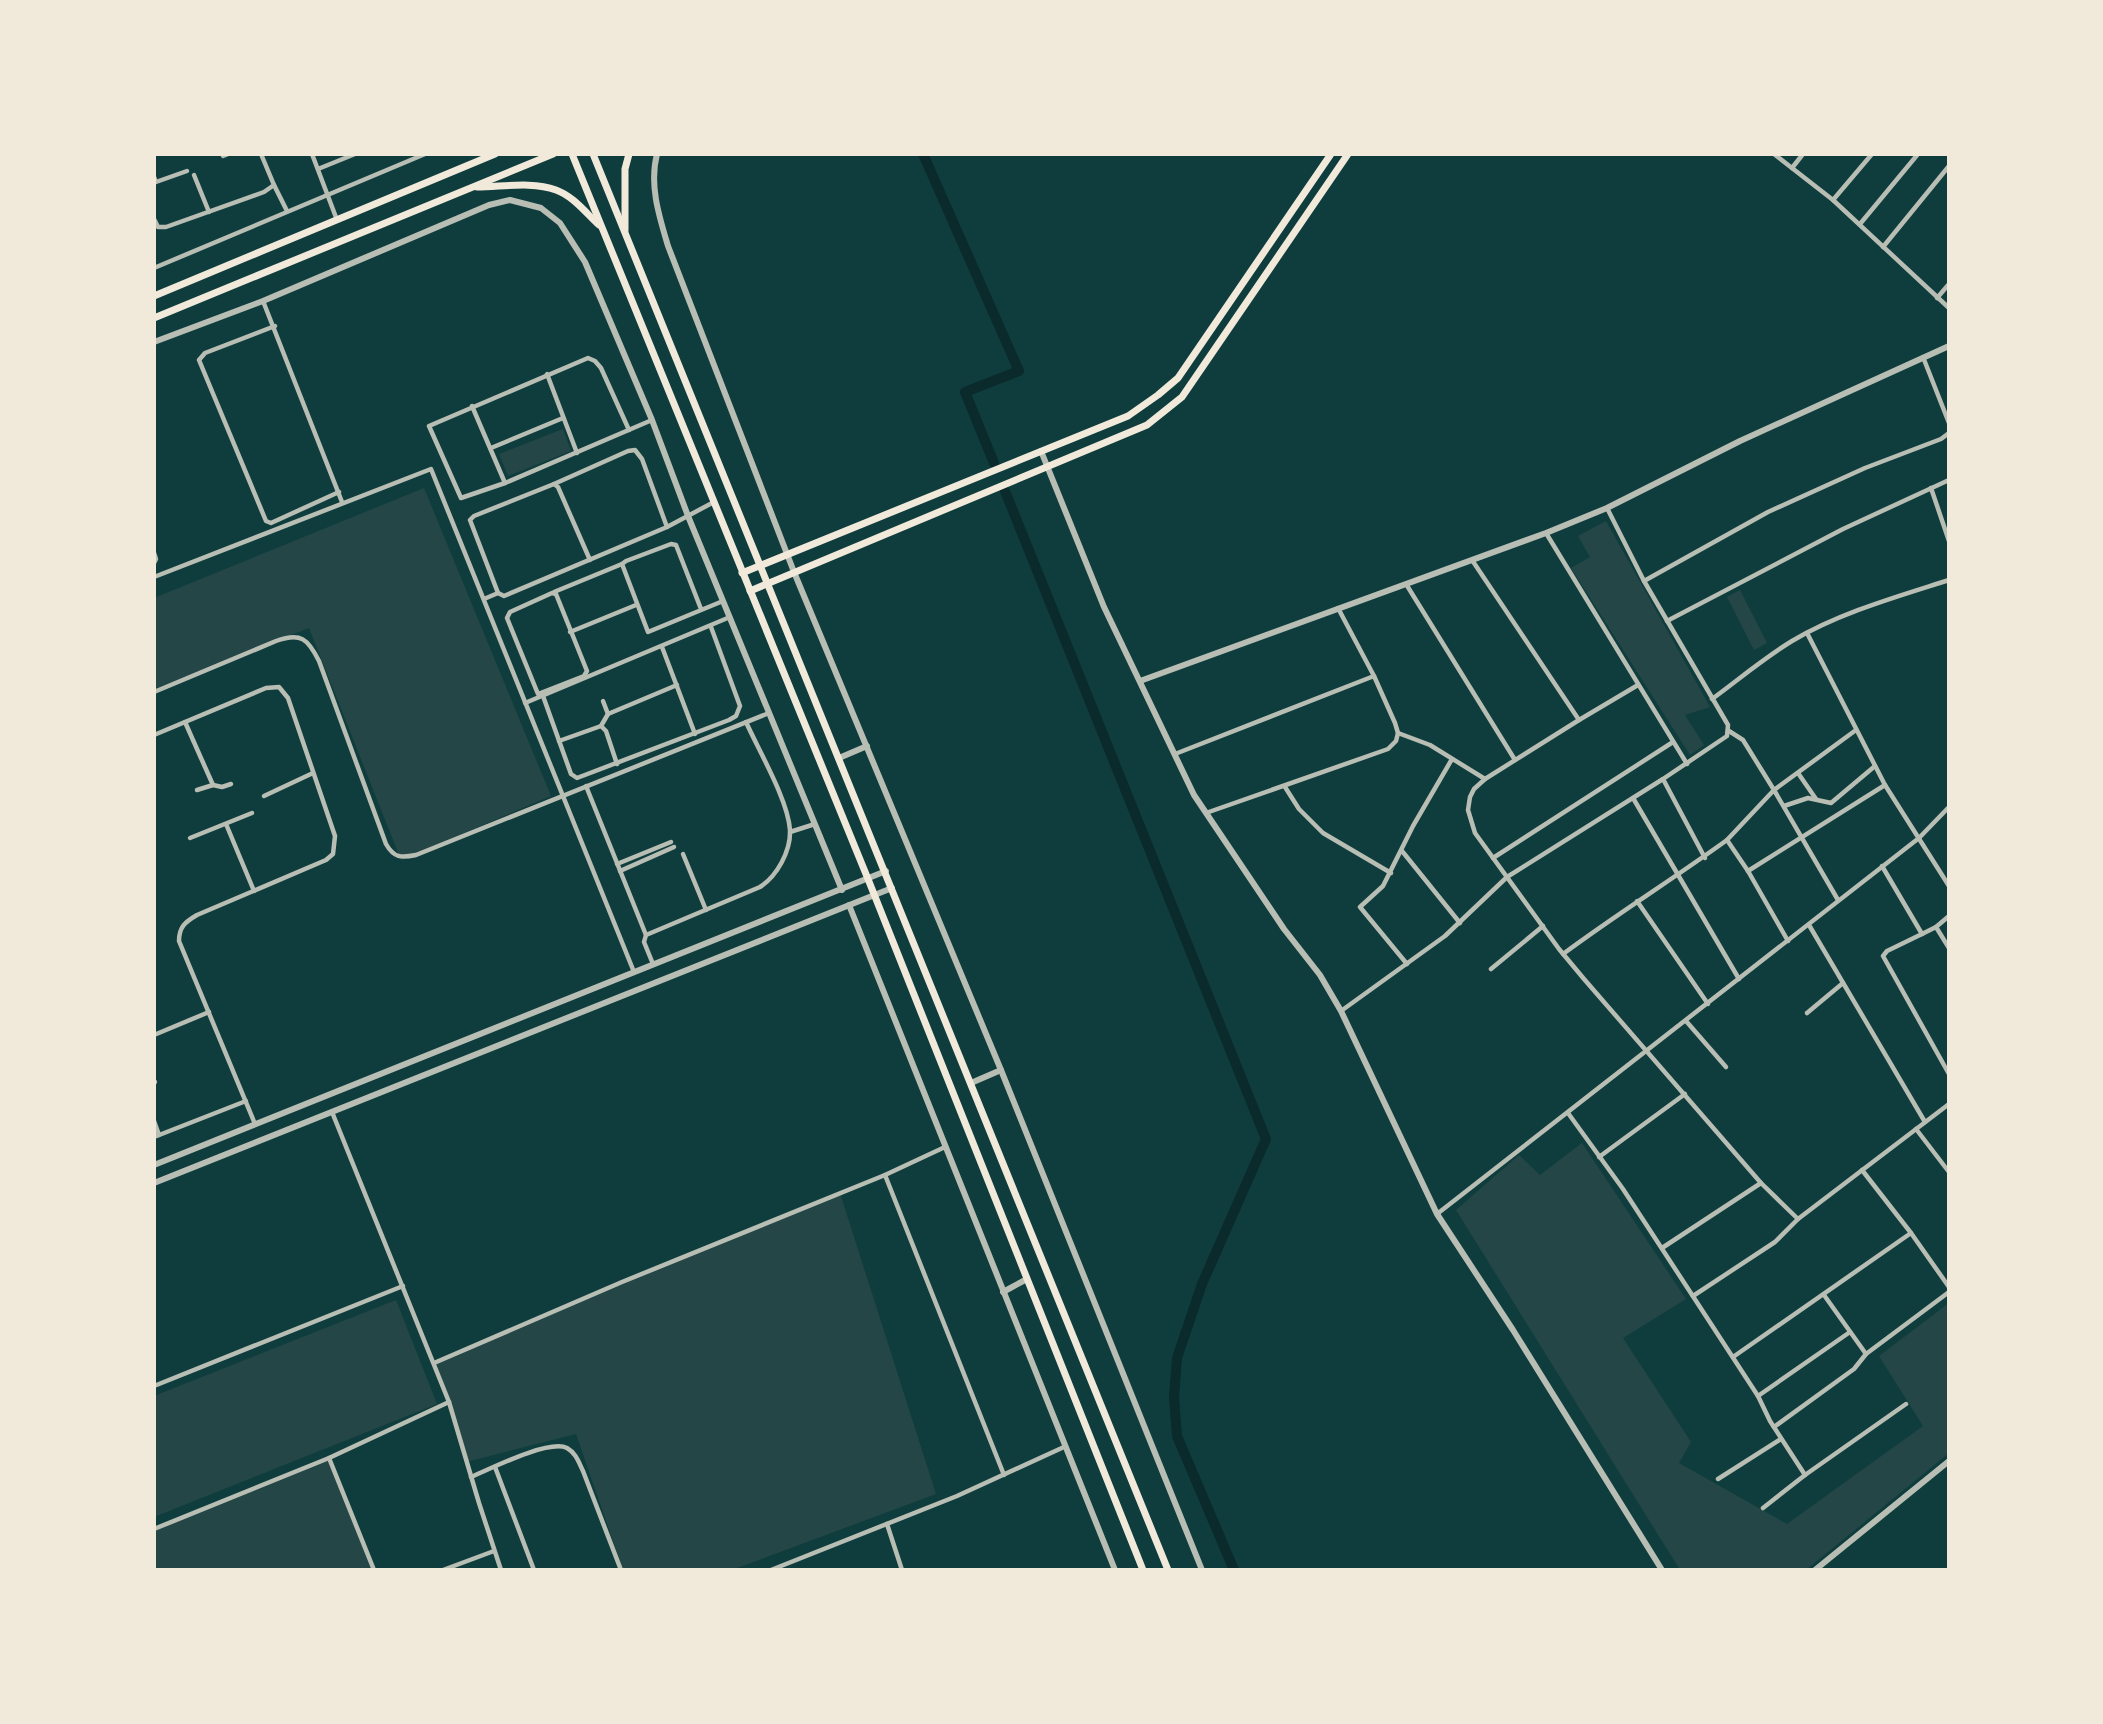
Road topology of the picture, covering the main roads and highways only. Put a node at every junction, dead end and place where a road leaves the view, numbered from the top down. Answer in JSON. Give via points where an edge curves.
{"nodes":[{"id":1,"x":495,"y":154,"type":"edge"},
{"id":2,"x":553,"y":154,"type":"edge"},
{"id":3,"x":572,"y":154,"type":"edge"},
{"id":4,"x":593,"y":154,"type":"edge"},
{"id":5,"x":629,"y":154,"type":"edge"},
{"id":6,"x":1331,"y":154,"type":"edge"},
{"id":7,"x":1348,"y":154,"type":"edge"},
{"id":8,"x":471,"y":187,"type":"junction"},
{"id":9,"x":602,"y":228,"type":"junction"},
{"id":10,"x":625,"y":233,"type":"junction"},
{"id":11,"x":154,"y":296,"type":"edge"},
{"id":12,"x":154,"y":318,"type":"edge"},
{"id":13,"x":761,"y":565,"type":"junction"},
{"id":14,"x":742,"y":573,"type":"junction"},
{"id":15,"x":767,"y":583,"type":"junction"},
{"id":16,"x":750,"y":591,"type":"junction"},
{"id":17,"x":1143,"y":1570,"type":"edge"},
{"id":18,"x":1168,"y":1570,"type":"edge"}],
"edges":[{"from":1,"to":11,"type":"main road"},
{"from":2,"to":8,"type":"main road"},
{"from":3,"to":9,"type":"main road"},
{"from":4,"to":10,"type":"main road"},
{"from":5,"to":10,"type":"main road"},
{"from":6,"to":13,"type":"main road","via":[[1178,379],[1151,401],[1128,416]]},
{"from":7,"to":15,"type":"main road","via":[[1182,397],[1147,425]]},
{"from":8,"to":9,"type":"main road","via":[[556,190]]},
{"from":8,"to":12,"type":"main road"},
{"from":9,"to":14,"type":"main road"},
{"from":10,"to":13,"type":"main road"},
{"from":13,"to":14,"type":"main road"},
{"from":13,"to":15,"type":"main road"},
{"from":14,"to":16,"type":"main road"},
{"from":15,"to":16,"type":"main road"},
{"from":15,"to":18,"type":"main road"},
{"from":16,"to":17,"type":"main road"}]}
